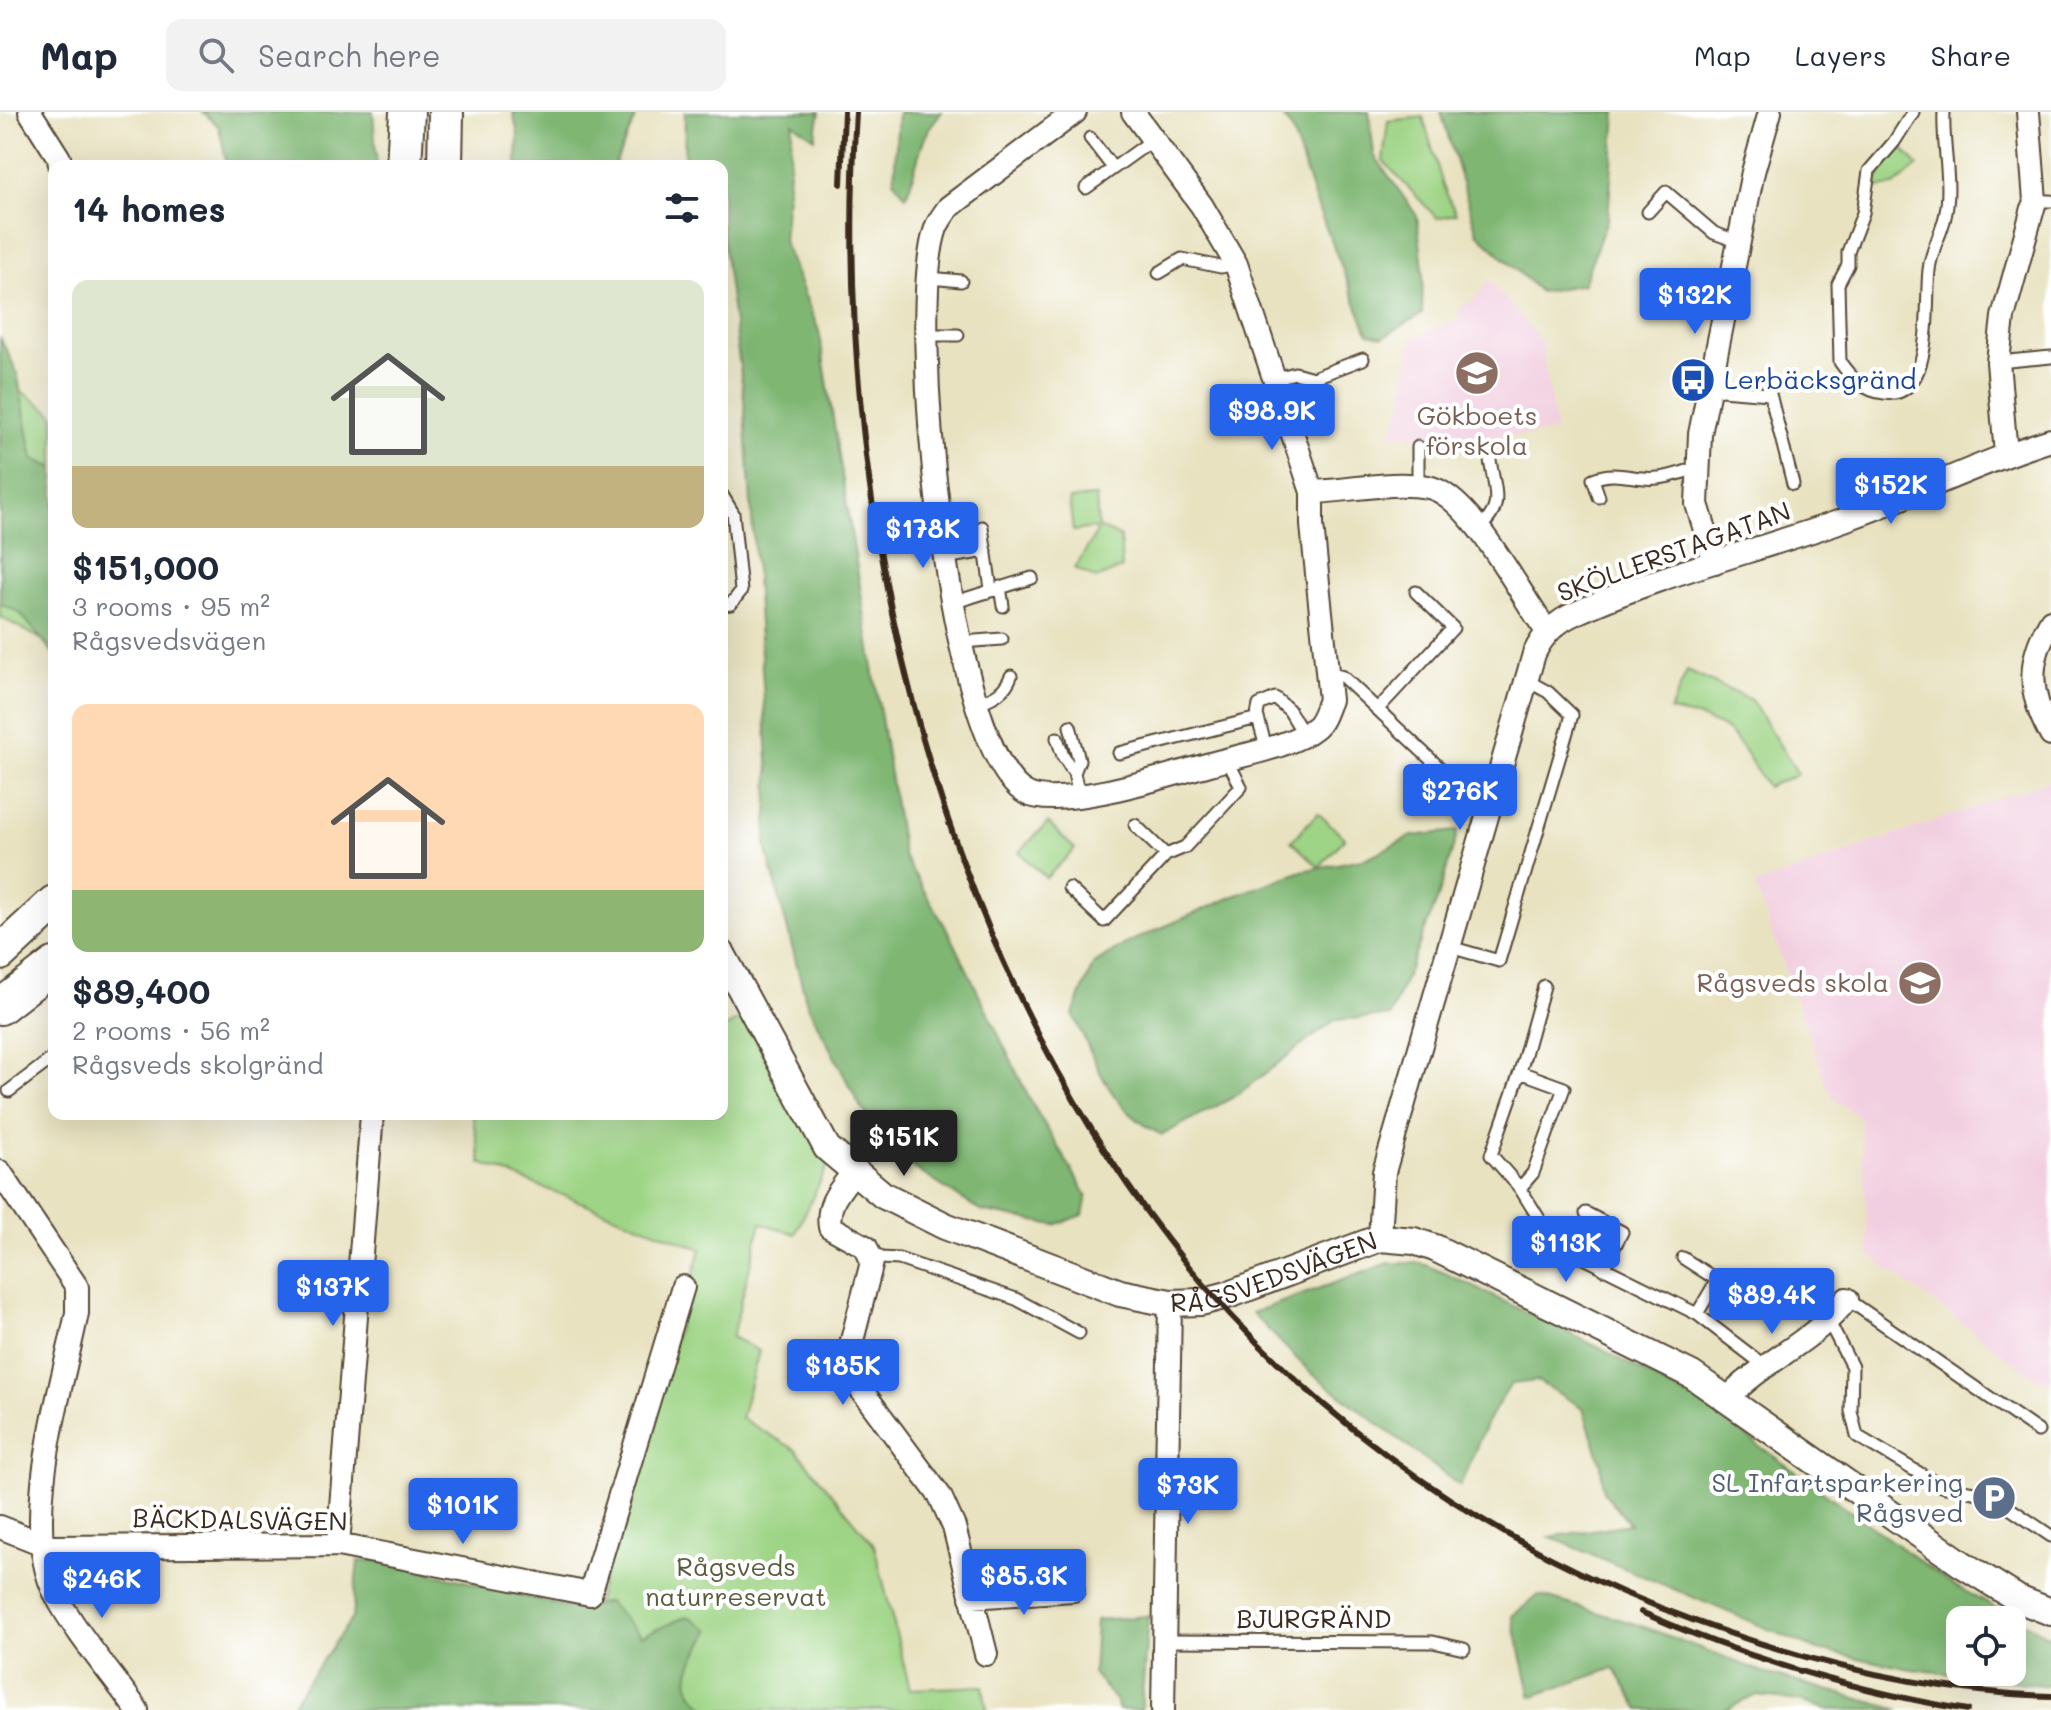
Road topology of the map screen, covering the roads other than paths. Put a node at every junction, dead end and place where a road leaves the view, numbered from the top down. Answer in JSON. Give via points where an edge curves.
{"nodes":[{"id":1,"x":30,"y":112,"type":"edge"},
{"id":2,"x":407,"y":112,"type":"edge"},
{"id":3,"x":446,"y":112,"type":"edge"},
{"id":4,"x":1075,"y":112,"type":"edge"},
{"id":5,"x":1133,"y":112,"type":"edge"},
{"id":6,"x":1770,"y":112,"type":"edge"},
{"id":7,"x":1913,"y":112,"type":"edge"},
{"id":8,"x":1944,"y":112,"type":"edge"},
{"id":9,"x":2028,"y":112,"type":"edge"},
{"id":10,"x":1090,"y":138,"type":"dead end"},
{"id":11,"x":1154,"y":139,"type":"junction"},
{"id":12,"x":62,"y":160,"type":"edge"},
{"id":13,"x":404,"y":160,"type":"edge"},
{"id":14,"x":445,"y":160,"type":"edge"},
{"id":15,"x":1113,"y":168,"type":"junction"},
{"id":16,"x":1086,"y":188,"type":"dead end"},
{"id":17,"x":2043,"y":201,"type":"edge"},
{"id":18,"x":1648,"y":212,"type":"dead end"},
{"id":19,"x":1739,"y":242,"type":"junction"},
{"id":20,"x":1236,"y":264,"type":"junction"},
{"id":21,"x":1159,"y":273,"type":"dead end"},
{"id":22,"x":930,"y":278,"type":"junction"},
{"id":23,"x":961,"y":281,"type":"dead end"},
{"id":24,"x":928,"y":335,"type":"junction"},
{"id":25,"x":958,"y":335,"type":"dead end"},
{"id":26,"x":2051,"y":357,"type":"edge"},
{"id":27,"x":1363,"y":359,"type":"dead end"},
{"id":28,"x":1998,"y":362,"type":"junction"},
{"id":29,"x":1273,"y":379,"type":"junction"},
{"id":30,"x":1709,"y":389,"type":"junction"},
{"id":31,"x":2051,"y":440,"type":"edge"},
{"id":32,"x":1418,"y":447,"type":"dead end"},
{"id":33,"x":2006,"y":454,"type":"junction"},
{"id":34,"x":1490,"y":460,"type":"dead end"},
{"id":35,"x":1696,"y":468,"type":"junction"},
{"id":36,"x":1793,"y":484,"type":"dead end"},
{"id":37,"x":1418,"y":486,"type":"junction"},
{"id":38,"x":1312,"y":492,"type":"junction"},
{"id":39,"x":1599,"y":497,"type":"dead end"},
{"id":40,"x":728,"y":505,"type":"edge"},
{"id":41,"x":982,"y":527,"type":"dead end"},
{"id":42,"x":1477,"y":530,"type":"junction"},
{"id":43,"x":986,"y":551,"type":"junction"},
{"id":44,"x":944,"y":558,"type":"junction"},
{"id":45,"x":1715,"y":562,"type":"junction"},
{"id":46,"x":1032,"y":578,"type":"dead end"},
{"id":47,"x":996,"y":588,"type":"junction"},
{"id":48,"x":1416,"y":592,"type":"dead end"},
{"id":49,"x":952,"y":603,"type":"junction"},
{"id":50,"x":728,"y":604,"type":"edge"},
{"id":51,"x":1003,"y":606,"type":"dead end"},
{"id":52,"x":2051,"y":621,"type":"edge"},
{"id":53,"x":1547,"y":631,"type":"junction"},
{"id":54,"x":1002,"y":639,"type":"dead end"},
{"id":55,"x":962,"y":642,"type":"junction"},
{"id":56,"x":1329,"y":673,"type":"junction"},
{"id":57,"x":1011,"y":676,"type":"dead end"},
{"id":58,"x":1528,"y":681,"type":"junction"},
{"id":59,"x":979,"y":703,"type":"junction"},
{"id":60,"x":1377,"y":710,"type":"junction"},
{"id":61,"x":1258,"y":718,"type":"junction"},
{"id":62,"x":1070,"y":726,"type":"dead end"},
{"id":63,"x":1304,"y":735,"type":"junction"},
{"id":64,"x":2051,"y":735,"type":"edge"},
{"id":65,"x":1057,"y":738,"type":"dead end"},
{"id":66,"x":1266,"y":747,"type":"junction"},
{"id":67,"x":1119,"y":753,"type":"dead end"},
{"id":68,"x":1227,"y":759,"type":"junction"},
{"id":69,"x":1443,"y":771,"type":"dead end"},
{"id":70,"x":1074,"y":773,"type":"junction"},
{"id":71,"x":1079,"y":796,"type":"junction"},
{"id":72,"x":1135,"y":825,"type":"dead end"},
{"id":73,"x":1166,"y":855,"type":"junction"},
{"id":74,"x":1069,"y":888,"type":"dead end"},
{"id":75,"x":48,"y":909,"type":"edge"},
{"id":76,"x":1450,"y":947,"type":"junction"},
{"id":77,"x":0,"y":953,"type":"edge"},
{"id":78,"x":728,"y":965,"type":"edge"},
{"id":79,"x":1544,"y":986,"type":"dead end"},
{"id":80,"x":48,"y":1062,"type":"edge"},
{"id":81,"x":1520,"y":1072,"type":"junction"},
{"id":82,"x":9,"y":1091,"type":"dead end"},
{"id":83,"x":372,"y":1120,"type":"edge"},
{"id":84,"x":0,"y":1172,"type":"edge"},
{"id":85,"x":853,"y":1173,"type":"junction"},
{"id":86,"x":1520,"y":1188,"type":"junction"},
{"id":87,"x":1586,"y":1213,"type":"dead end"},
{"id":88,"x":1380,"y":1238,"type":"junction"},
{"id":89,"x":866,"y":1247,"type":"junction"},
{"id":90,"x":1683,"y":1258,"type":"dead end"},
{"id":91,"x":1603,"y":1269,"type":"junction"},
{"id":92,"x":683,"y":1287,"type":"dead end"},
{"id":93,"x":1847,"y":1299,"type":"joint"},
{"id":94,"x":1170,"y":1303,"type":"junction"},
{"id":95,"x":1697,"y":1314,"type":"junction"},
{"id":96,"x":1829,"y":1322,"type":"junction"},
{"id":97,"x":1079,"y":1333,"type":"dead end"},
{"id":98,"x":1766,"y":1367,"type":"junction"},
{"id":99,"x":1727,"y":1399,"type":"junction"},
{"id":100,"x":2038,"y":1431,"type":"dead end"},
{"id":101,"x":0,"y":1527,"type":"edge"},
{"id":102,"x":2051,"y":1536,"type":"edge"},
{"id":103,"x":41,"y":1542,"type":"junction"},
{"id":104,"x":338,"y":1545,"type":"junction"},
{"id":105,"x":1073,"y":1590,"type":"dead end"},
{"id":106,"x":971,"y":1597,"type":"junction"},
{"id":107,"x":2051,"y":1612,"type":"edge"},
{"id":108,"x":1163,"y":1641,"type":"junction"},
{"id":109,"x":1464,"y":1649,"type":"dead end"},
{"id":110,"x":986,"y":1654,"type":"dead end"},
{"id":111,"x":137,"y":1710,"type":"edge"},
{"id":112,"x":1163,"y":1710,"type":"edge"}],
"edges":[{"from":1,"to":12,"type":"street"},
{"from":2,"to":13,"type":"main road"},
{"from":3,"to":14,"type":"main road"},
{"from":4,"to":22,"type":"street","via":[[949,207],[936,228]]},
{"from":5,"to":11,"type":"street"},
{"from":6,"to":19,"type":"street"},
{"from":7,"to":8,"type":"lane","via":[[1869,171],[1863,213],[1838,292],[1840,362],[1872,390],[1903,393],[1913,385],[1923,353],[1931,254],[1945,216]]},
{"from":9,"to":17,"type":"street"},
{"from":10,"to":15,"type":"lane"},
{"from":11,"to":15,"type":"lane"},
{"from":11,"to":20,"type":"street","via":[[1217,227]]},
{"from":15,"to":16,"type":"lane"},
{"from":17,"to":28,"type":"street","via":[[2003,317]]},
{"from":18,"to":19,"type":"lane","via":[[1666,192],[1714,233]]},
{"from":19,"to":30,"type":"street"},
{"from":20,"to":21,"type":"lane","via":[[1221,267],[1182,259]]},
{"from":20,"to":29,"type":"street"},
{"from":22,"to":23,"type":"lane"},
{"from":22,"to":24,"type":"street"},
{"from":24,"to":25,"type":"lane"},
{"from":24,"to":44,"type":"street","via":[[928,406]]},
{"from":26,"to":28,"type":"lane"},
{"from":27,"to":29,"type":"lane","via":[[1313,378],[1295,373]]},
{"from":28,"to":33,"type":"street"},
{"from":29,"to":38,"type":"street"},
{"from":30,"to":35,"type":"street"},
{"from":30,"to":36,"type":"lane","via":[[1770,394]]},
{"from":31,"to":33,"type":"street","name":"SKÖLLERSTAGATAN"},
{"from":32,"to":37,"type":"lane"},
{"from":33,"to":45,"type":"street","name":"SKÖLLERSTAGATAN","via":[[1843,521]]},
{"from":34,"to":42,"type":"lane","via":[[1497,507]]},
{"from":35,"to":39,"type":"lane","via":[[1656,479],[1604,474],[1593,479]]},
{"from":35,"to":45,"type":"street","via":[[1697,504]]},
{"from":37,"to":38,"type":"street"},
{"from":37,"to":42,"type":"street","via":[[1450,497]]},
{"from":38,"to":56,"type":"street"},
{"from":40,"to":50,"type":"lane","via":[[741,591]]},
{"from":41,"to":43,"type":"lane"},
{"from":42,"to":53,"type":"street"},
{"from":43,"to":44,"type":"lane"},
{"from":43,"to":47,"type":"lane"},
{"from":44,"to":49,"type":"street"},
{"from":45,"to":53,"type":"street","name":"SKÖLLERSTAGATAN","via":[[1575,613]]},
{"from":46,"to":47,"type":"lane"},
{"from":47,"to":49,"type":"lane"},
{"from":47,"to":51,"type":"lane"},
{"from":48,"to":60,"type":"lane","via":[[1453,628]]},
{"from":49,"to":55,"type":"street"},
{"from":52,"to":64,"type":"street","via":[[2033,669],[2036,707]]},
{"from":53,"to":58,"type":"street","name":"SKÖLLERSTAGATAN"},
{"from":54,"to":55,"type":"lane"},
{"from":55,"to":59,"type":"street"},
{"from":56,"to":60,"type":"lane","via":[[1343,677]]},
{"from":56,"to":63,"type":"street","via":[[1330,700],[1319,725]]},
{"from":57,"to":59,"type":"lane","via":[[996,697]]},
{"from":58,"to":76,"type":"street","name":"SKÖLLERSTAGATAN"},
{"from":58,"to":76,"type":"lane","via":[[1572,715],[1499,961]]},
{"from":59,"to":71,"type":"street","via":[[992,751],[1015,785],[1040,799]]},
{"from":60,"to":69,"type":"lane"},
{"from":61,"to":63,"type":"lane","via":[[1259,705],[1275,698]]},
{"from":61,"to":66,"type":"lane"},
{"from":61,"to":67,"type":"lane"},
{"from":62,"to":70,"type":"lane","via":[[1079,760]]},
{"from":63,"to":66,"type":"street"},
{"from":65,"to":70,"type":"lane"},
{"from":66,"to":68,"type":"street"},
{"from":68,"to":71,"type":"street"},
{"from":68,"to":73,"type":"lane","via":[[1241,787],[1185,847]]},
{"from":70,"to":71,"type":"lane"},
{"from":72,"to":73,"type":"lane"},
{"from":73,"to":74,"type":"lane","via":[[1104,921]]},
{"from":75,"to":77,"type":"main road"},
{"from":76,"to":88,"type":"street","name":"SKÖLLERSTAGATAN","via":[[1384,1172]]},
{"from":78,"to":85,"type":"street","name":"RÅGSVEDSVÄGEN","via":[[827,1148]]},
{"from":79,"to":81,"type":"lane"},
{"from":80,"to":82,"type":"lane"},
{"from":81,"to":86,"type":"lane","via":[[1491,1155]]},
{"from":81,"to":86,"type":"lane","via":[[1564,1088],[1533,1173]]},
{"from":83,"to":104,"type":"street"},
{"from":84,"to":103,"type":"street","via":[[77,1287],[77,1313],[39,1505]]},
{"from":85,"to":89,"type":"street","via":[[832,1202],[830,1227]]},
{"from":85,"to":94,"type":"street","name":"RÅGSVEDSVÄGEN","via":[[883,1195],[945,1226],[1120,1293]]},
{"from":86,"to":91,"type":"lane","via":[[1554,1243]]},
{"from":87,"to":91,"type":"lane","via":[[1622,1232]]},
{"from":88,"to":94,"type":"street","name":"RÅGSVEDSVÄGEN","via":[[1231,1294]]},
{"from":88,"to":99,"type":"street","name":"RÅGSVEDSVÄGEN","via":[[1435,1248],[1654,1354]]},
{"from":89,"to":97,"type":"lane","via":[[881,1258],[899,1259],[1016,1299]]},
{"from":89,"to":106,"type":"street","via":[[872,1262],[845,1368],[940,1496],[954,1527]]},
{"from":90,"to":95,"type":"lane","via":[[1717,1280]]},
{"from":91,"to":95,"type":"lane"},
{"from":92,"to":104,"type":"street","name":"BÄCKDALSVÄGEN","via":[[590,1594]]},
{"from":93,"to":96,"type":"street"},
{"from":93,"to":100,"type":"lane"},
{"from":94,"to":108,"type":"street"},
{"from":95,"to":98,"type":"lane"},
{"from":96,"to":98,"type":"street"},
{"from":96,"to":102,"type":"lane","via":[[1852,1367],[1851,1411],[1857,1436],[1941,1486],[1990,1495]]},
{"from":98,"to":99,"type":"street"},
{"from":99,"to":107,"type":"street","name":"RÅGSVEDSVÄGEN","via":[[1962,1564],[2018,1599]]},
{"from":101,"to":103,"type":"street","name":"BÄCKDALSVÄGEN"},
{"from":103,"to":104,"type":"street","name":"BÄCKDALSVÄGEN","via":[[50,1547]]},
{"from":103,"to":111,"type":"street","via":[[55,1594]]},
{"from":105,"to":106,"type":"street"},
{"from":106,"to":110,"type":"street"},
{"from":108,"to":109,"type":"lane","name":"BJURGRÄND","via":[[1433,1642]]},
{"from":108,"to":112,"type":"street"}]}
